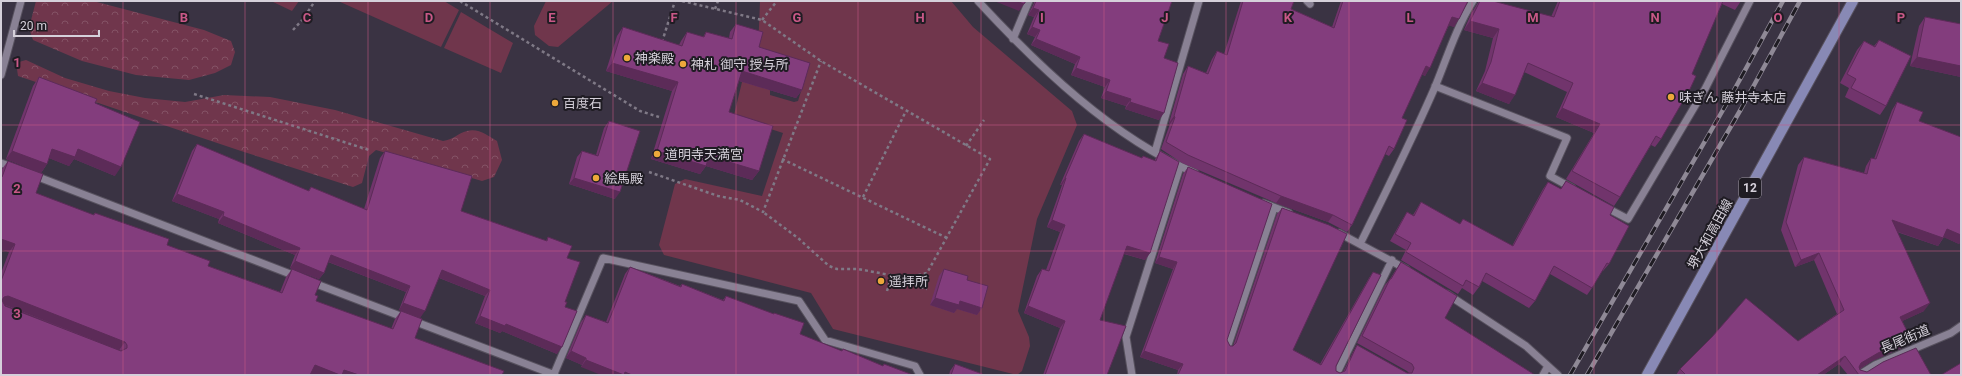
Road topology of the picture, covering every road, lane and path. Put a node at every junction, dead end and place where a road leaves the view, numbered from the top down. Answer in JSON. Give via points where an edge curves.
{"nodes":[{"id":1,"x":21,"y":1,"type":"edge"},
{"id":2,"x":315,"y":1,"type":"edge"},
{"id":3,"x":460,"y":1,"type":"edge"},
{"id":4,"x":675,"y":1,"type":"edge"},
{"id":5,"x":682,"y":1,"type":"edge"},
{"id":6,"x":718,"y":1,"type":"edge"},
{"id":7,"x":777,"y":1,"type":"edge"},
{"id":8,"x":978,"y":1,"type":"edge"},
{"id":9,"x":1029,"y":1,"type":"edge"},
{"id":10,"x":1199,"y":1,"type":"edge"},
{"id":11,"x":1473,"y":1,"type":"edge"},
{"id":12,"x":1750,"y":1,"type":"edge"},
{"id":13,"x":1853,"y":1,"type":"edge"},
{"id":14,"x":715,"y":9,"type":"junction"},
{"id":15,"x":762,"y":20,"type":"junction"},
{"id":16,"x":292,"y":30,"type":"dead end"},
{"id":17,"x":1013,"y":39,"type":"junction"},
{"id":18,"x":662,"y":45,"type":"edge"},
{"id":19,"x":820,"y":61,"type":"junction"},
{"id":20,"x":1,"y":75,"type":"edge"},
{"id":21,"x":1435,"y":86,"type":"junction"},
{"id":22,"x":194,"y":94,"type":"dead end"},
{"id":23,"x":906,"y":111,"type":"junction"},
{"id":24,"x":660,"y":118,"type":"dead end"},
{"id":25,"x":984,"y":120,"type":"dead end"},
{"id":26,"x":966,"y":146,"type":"junction"},
{"id":27,"x":369,"y":150,"type":"dead end"},
{"id":28,"x":1155,"y":152,"type":"junction"},
{"id":29,"x":782,"y":159,"type":"junction"},
{"id":30,"x":1,"y":163,"type":"edge"},
{"id":31,"x":1180,"y":167,"type":"junction"},
{"id":32,"x":649,"y":172,"type":"dead end"},
{"id":33,"x":1201,"y":176,"type":"edge"},
{"id":34,"x":1576,"y":190,"type":"edge"},
{"id":35,"x":863,"y":197,"type":"junction"},
{"id":36,"x":1253,"y":198,"type":"edge"},
{"id":37,"x":1596,"y":201,"type":"edge"},
{"id":38,"x":1274,"y":208,"type":"junction"},
{"id":39,"x":763,"y":212,"type":"junction"},
{"id":40,"x":1297,"y":216,"type":"edge"},
{"id":41,"x":1333,"y":230,"type":"edge"},
{"id":42,"x":947,"y":238,"type":"junction"},
{"id":43,"x":1360,"y":244,"type":"junction"},
{"id":44,"x":1392,"y":260,"type":"junction"},
{"id":45,"x":1411,"y":272,"type":"edge"},
{"id":46,"x":892,"y":275,"type":"junction"},
{"id":47,"x":909,"y":284,"type":"dead end"},
{"id":48,"x":927,"y":288,"type":"dead end"},
{"id":49,"x":1437,"y":288,"type":"edge"},
{"id":50,"x":887,"y":291,"type":"dead end"},
{"id":51,"x":1961,"y":326,"type":"edge"},
{"id":52,"x":1227,"y":348,"type":"edge"},
{"id":53,"x":1548,"y":366,"type":"junction"},
{"id":54,"x":554,"y":375,"type":"edge"},
{"id":55,"x":920,"y":375,"type":"edge"},
{"id":56,"x":1132,"y":375,"type":"edge"},
{"id":57,"x":1336,"y":375,"type":"edge"},
{"id":58,"x":1543,"y":375,"type":"edge"},
{"id":59,"x":1558,"y":375,"type":"edge"},
{"id":60,"x":1647,"y":375,"type":"edge"},
{"id":61,"x":1859,"y":375,"type":"edge"}],
"edges":[{"from":1,"to":20,"type":"street"},
{"from":2,"to":16,"type":"path"},
{"from":3,"to":24,"type":"path","via":[[640,111]]},
{"from":4,"to":18,"type":"path"},
{"from":5,"to":14,"type":"path"},
{"from":6,"to":14,"type":"path"},
{"from":7,"to":15,"type":"path"},
{"from":8,"to":17,"type":"street"},
{"from":9,"to":17,"type":"street"},
{"from":10,"to":28,"type":"street"},
{"from":11,"to":21,"type":"street","via":[[1461,19]]},
{"from":12,"to":37,"type":"street","via":[[1705,88],[1628,219]]},
{"from":13,"to":60,"type":"main road","name":"堺大和高田線","number":"12"},
{"from":14,"to":15,"type":"path"},
{"from":15,"to":19,"type":"path"},
{"from":17,"to":28,"type":"street","via":[[1104,120]]},
{"from":19,"to":23,"type":"path"},
{"from":19,"to":29,"type":"path"},
{"from":21,"to":34,"type":"street","via":[[1567,138],[1550,176]]},
{"from":21,"to":43,"type":"street"},
{"from":22,"to":27,"type":"path"},
{"from":23,"to":26,"type":"path"},
{"from":23,"to":35,"type":"path"},
{"from":25,"to":26,"type":"path"},
{"from":26,"to":42,"type":"path","via":[[990,159]]},
{"from":28,"to":31,"type":"street"},
{"from":29,"to":35,"type":"path"},
{"from":29,"to":39,"type":"path"},
{"from":30,"to":54,"type":"street"},
{"from":31,"to":33,"type":"street"},
{"from":31,"to":56,"type":"street","via":[[1126,336]]},
{"from":32,"to":39,"type":"path","via":[[718,196],[740,200]]},
{"from":35,"to":42,"type":"path"},
{"from":36,"to":38,"type":"street"},
{"from":38,"to":40,"type":"street"},
{"from":38,"to":52,"type":"street"},
{"from":39,"to":46,"type":"path","via":[[798,238],[829,266]]},
{"from":41,"to":43,"type":"street"},
{"from":42,"to":46,"type":"path","via":[[927,273],[906,278]]},
{"from":43,"to":44,"type":"street"},
{"from":44,"to":45,"type":"street"},
{"from":44,"to":57,"type":"street","via":[[1354,347]]},
{"from":46,"to":50,"type":"path"},
{"from":47,"to":48,"type":"path"},
{"from":49,"to":53,"type":"street","via":[[1470,307],[1526,346]]},
{"from":51,"to":61,"type":"street","name":"長尾街道","via":[[1951,333],[1875,365]]},
{"from":53,"to":58,"type":"street"},
{"from":53,"to":59,"type":"street"},
{"from":54,"to":55,"type":"street","via":[[603,258],[799,301],[825,340],[916,366]]}]}
